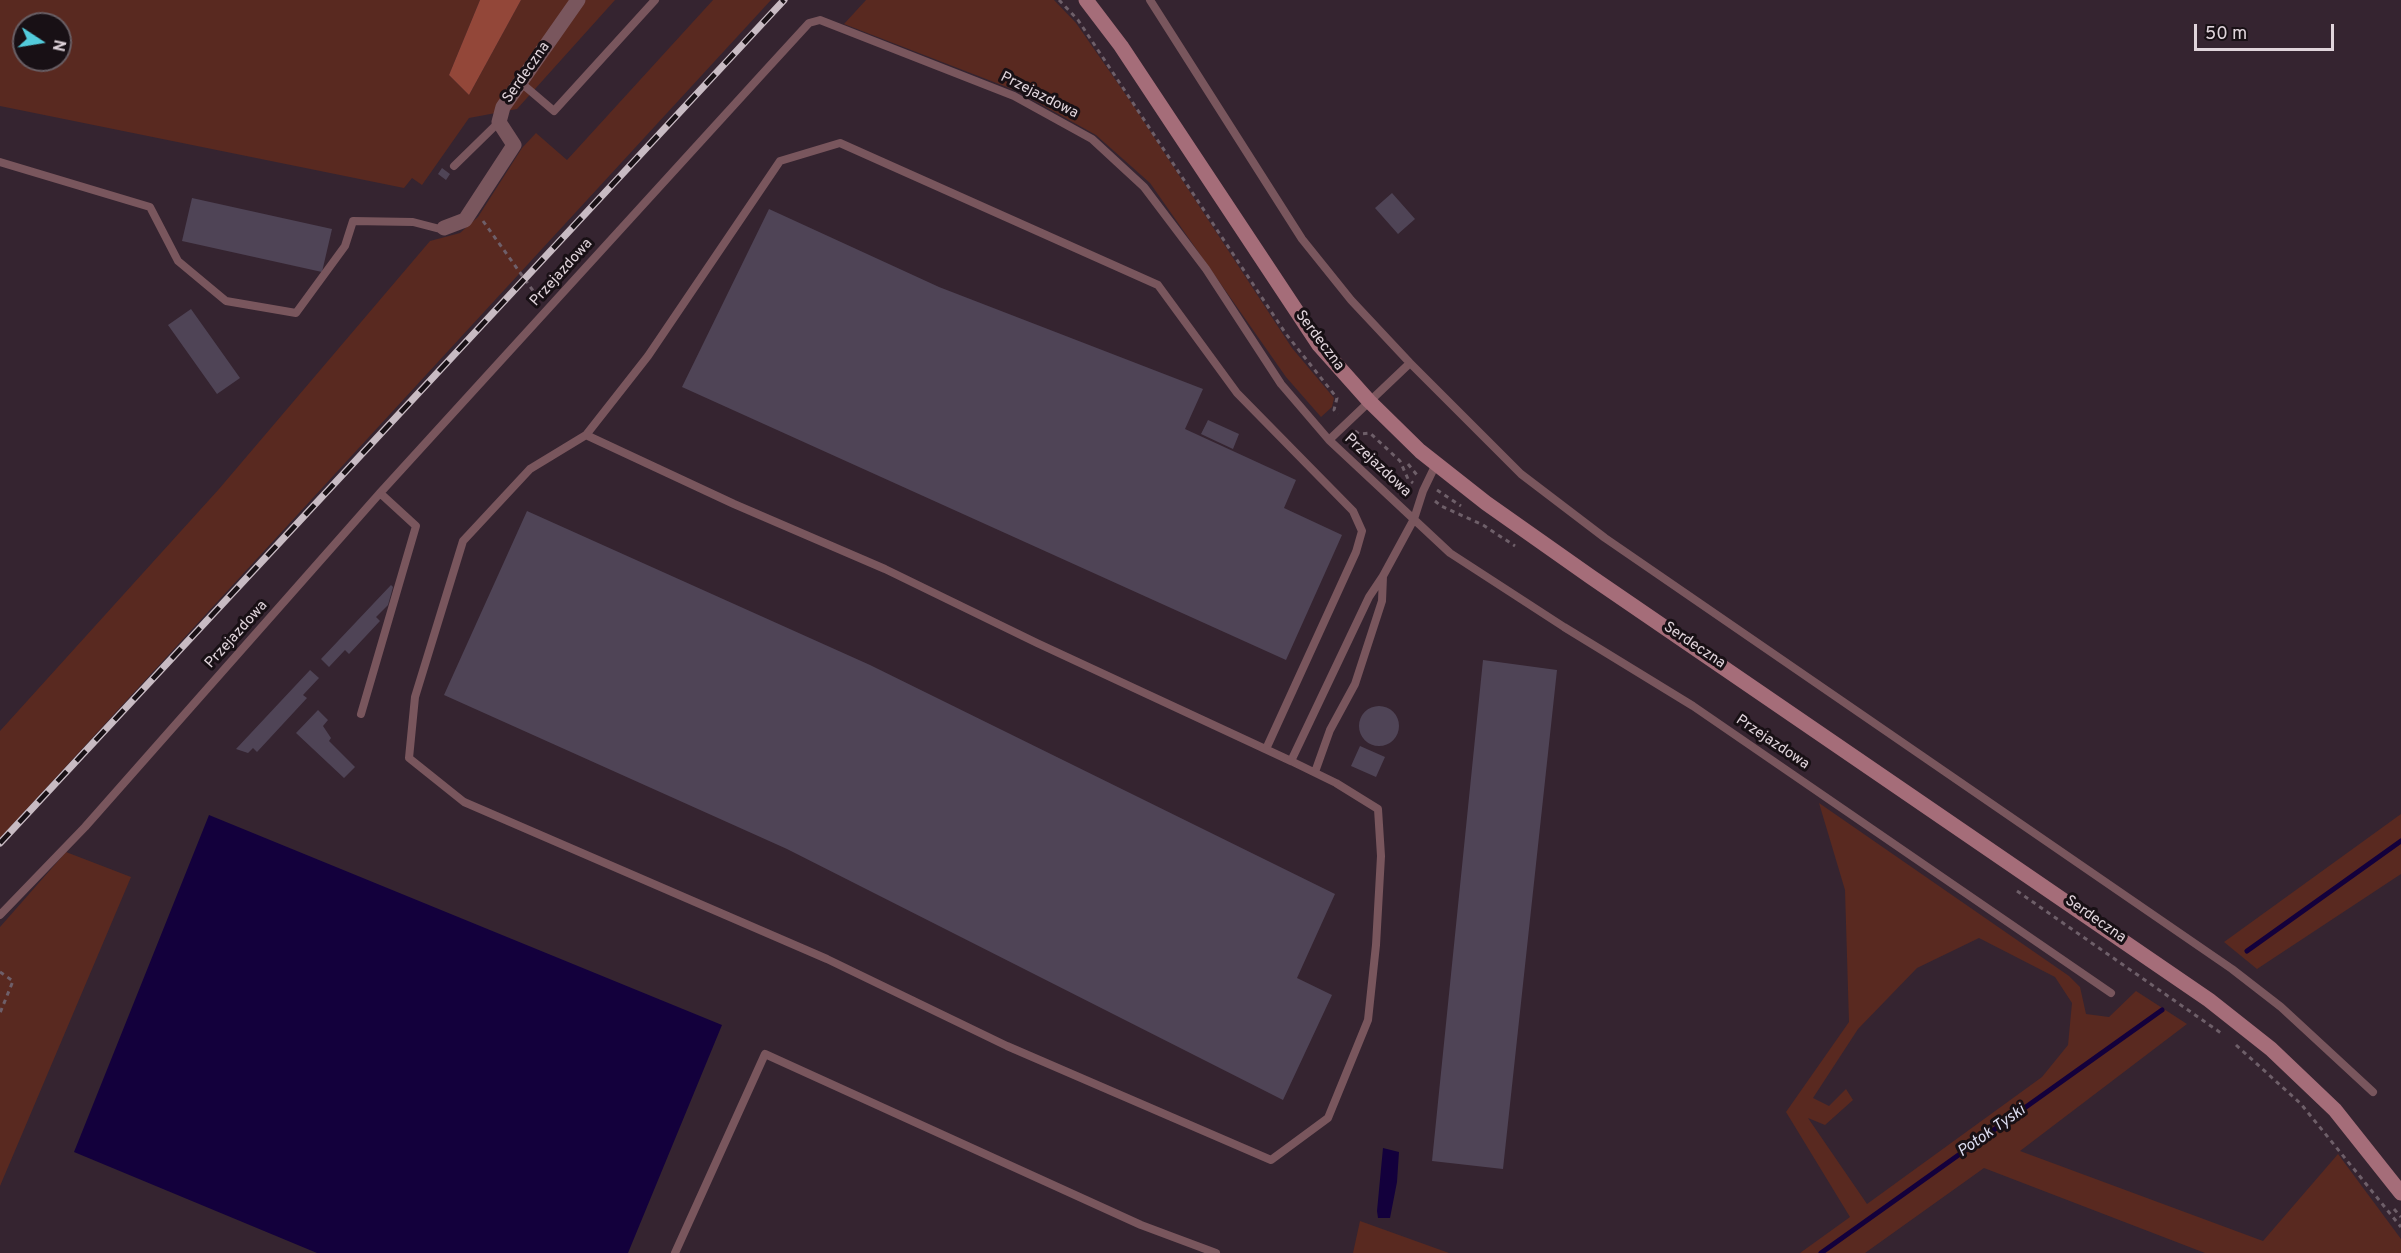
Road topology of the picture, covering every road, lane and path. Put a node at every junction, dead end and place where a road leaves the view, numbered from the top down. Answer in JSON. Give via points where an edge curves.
{"nodes":[{"id":1,"x":578,"y":0,"type":"edge"},
{"id":2,"x":655,"y":0,"type":"edge"},
{"id":3,"x":1086,"y":0,"type":"edge"},
{"id":4,"x":1150,"y":0,"type":"edge"},
{"id":5,"x":520,"y":82,"type":"junction"},
{"id":6,"x":499,"y":122,"type":"junction"},
{"id":7,"x":0,"y":162,"type":"edge"},
{"id":8,"x":454,"y":166,"type":"dead end"},
{"id":9,"x":473,"y":207,"type":"junction"},
{"id":10,"x":444,"y":228,"type":"joint"},
{"id":11,"x":547,"y":310,"type":"junction"},
{"id":12,"x":1410,"y":363,"type":"junction"},
{"id":13,"x":1369,"y":401,"type":"junction"},
{"id":14,"x":586,"y":435,"type":"junction"},
{"id":15,"x":1329,"y":440,"type":"junction"},
{"id":16,"x":1436,"y":464,"type":"junction"},
{"id":17,"x":380,"y":493,"type":"junction"},
{"id":18,"x":1414,"y":519,"type":"junction"},
{"id":19,"x":1383,"y":576,"type":"junction"},
{"id":20,"x":361,"y":714,"type":"dead end"},
{"id":21,"x":1266,"y":749,"type":"junction"},
{"id":22,"x":1292,"y":761,"type":"junction"},
{"id":23,"x":1315,"y":772,"type":"junction"},
{"id":24,"x":0,"y":915,"type":"edge"},
{"id":25,"x":0,"y":972,"type":"edge"},
{"id":26,"x":2111,"y":993,"type":"dead end"},
{"id":27,"x":2,"y":1006,"type":"edge"},
{"id":28,"x":0,"y":1013,"type":"edge"},
{"id":29,"x":2373,"y":1092,"type":"dead end"},
{"id":30,"x":2401,"y":1193,"type":"edge"},
{"id":31,"x":675,"y":1253,"type":"edge"},
{"id":32,"x":1216,"y":1253,"type":"edge"}],
"edges":[{"from":1,"to":5,"type":"street","name":"Serdeczna"},
{"from":2,"to":5,"type":"lane","via":[[554,111]]},
{"from":3,"to":13,"type":"street","name":"Serdeczna","via":[[1121,46],[1319,345]]},
{"from":4,"to":12,"type":"lane","via":[[1302,239],[1351,300]]},
{"from":5,"to":6,"type":"street","name":"Serdeczna","via":[[503,107]]},
{"from":6,"to":8,"type":"lane"},
{"from":6,"to":9,"type":"street","name":"Serdeczna","via":[[514,145]]},
{"from":7,"to":10,"type":"lane","via":[[150,207],[178,261],[226,301],[296,313],[345,246],[353,221],[413,222]]},
{"from":9,"to":10,"type":"street","name":"Serdeczna","via":[[465,220]]},
{"from":9,"to":11,"type":"path"},
{"from":11,"to":15,"type":"lane","name":"Przejazdowa","via":[[810,23],[820,20],[1014,96],[1092,139],[1144,187],[1206,270],[1281,384]]},
{"from":11,"to":17,"type":"lane","name":"Przejazdowa"},
{"from":12,"to":13,"type":"lane"},
{"from":12,"to":29,"type":"lane","via":[[1521,474],[1605,538],[2232,969],[2281,1007]]},
{"from":13,"to":15,"type":"lane"},
{"from":13,"to":16,"type":"street","name":"Serdeczna"},
{"from":14,"to":21,"type":"lane","via":[[885,569]]},
{"from":14,"to":21,"type":"lane","via":[[648,356],[780,161],[840,143],[1158,285],[1237,393],[1353,511],[1362,531]]},
{"from":14,"to":23,"type":"lane","via":[[530,469],[463,541],[415,697],[409,758],[464,802],[827,959],[1007,1046],[1271,1160],[1328,1119],[1368,1020],[1373,977],[1381,856],[1378,809]]},
{"from":15,"to":18,"type":"lane","name":"Przejazdowa"},
{"from":16,"to":18,"type":"lane"},
{"from":16,"to":30,"type":"street","name":"Serdeczna","via":[[1591,577],[2209,1000],[2271,1049],[2335,1110]]},
{"from":17,"to":20,"type":"lane","via":[[416,526]]},
{"from":17,"to":24,"type":"lane","name":"Przejazdowa","via":[[85,827]]},
{"from":18,"to":19,"type":"lane"},
{"from":18,"to":26,"type":"lane","name":"Przejazdowa","via":[[1450,553],[1693,706]]},
{"from":19,"to":22,"type":"lane","via":[[1369,597]]},
{"from":19,"to":23,"type":"lane","via":[[1382,601],[1355,684],[1330,730]]},
{"from":21,"to":22,"type":"lane"},
{"from":22,"to":23,"type":"lane"},
{"from":25,"to":27,"type":"path","via":[[13,981]]},
{"from":27,"to":28,"type":"path"},
{"from":31,"to":32,"type":"lane","via":[[765,1054],[1141,1225]]}]}
